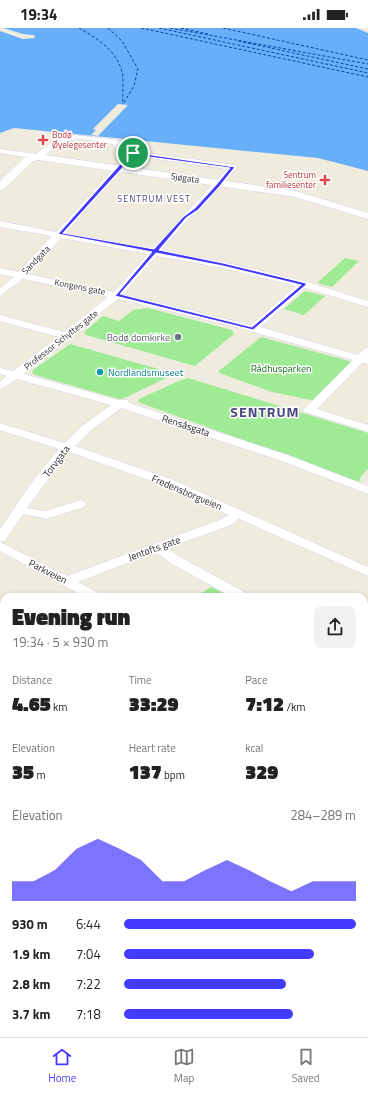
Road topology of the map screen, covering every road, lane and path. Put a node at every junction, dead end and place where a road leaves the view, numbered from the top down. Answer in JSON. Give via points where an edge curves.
{"nodes":[{"id":1,"x":0,"y":151,"type":"edge"},
{"id":2,"x":133,"y":153,"type":"junction"},
{"id":3,"x":38,"y":157,"type":"junction"},
{"id":4,"x":120,"y":168,"type":"junction"},
{"id":5,"x":220,"y":183,"type":"junction"},
{"id":6,"x":0,"y":187,"type":"edge"},
{"id":7,"x":0,"y":195,"type":"edge"},
{"id":8,"x":368,"y":216,"type":"edge"},
{"id":9,"x":0,"y":224,"type":"edge"},
{"id":10,"x":60,"y":234,"type":"junction"},
{"id":11,"x":155,"y":251,"type":"junction"},
{"id":12,"x":0,"y":271,"type":"edge"},
{"id":13,"x":22,"y":275,"type":"junction"},
{"id":14,"x":304,"y":284,"type":"junction"},
{"id":15,"x":0,"y":293,"type":"edge"},
{"id":16,"x":117,"y":294,"type":"junction"},
{"id":17,"x":368,"y":304,"type":"edge"},
{"id":18,"x":0,"y":318,"type":"edge"},
{"id":19,"x":253,"y":329,"type":"junction"},
{"id":20,"x":67,"y":336,"type":"junction"},
{"id":21,"x":365,"y":357,"type":"edge"},
{"id":22,"x":0,"y":370,"type":"edge"},
{"id":23,"x":16,"y":374,"type":"junction"},
{"id":24,"x":0,"y":387,"type":"edge"},
{"id":25,"x":124,"y":402,"type":"junction"},
{"id":26,"x":0,"y":426,"type":"edge"},
{"id":27,"x":368,"y":429,"type":"edge"},
{"id":28,"x":66,"y":446,"type":"junction"},
{"id":29,"x":368,"y":490,"type":"edge"},
{"id":30,"x":80,"y":504,"type":"dead end"},
{"id":31,"x":20,"y":510,"type":"junction"},
{"id":32,"x":239,"y":514,"type":"junction"},
{"id":33,"x":0,"y":538,"type":"edge"},
{"id":34,"x":0,"y":546,"type":"edge"},
{"id":35,"x":157,"y":547,"type":"junction"},
{"id":36,"x":368,"y":572,"type":"edge"},
{"id":37,"x":68,"y":581,"type":"junction"},
{"id":38,"x":89,"y":593,"type":"edge"},
{"id":39,"x":236,"y":593,"type":"edge"}],
"edges":[{"from":1,"to":3,"type":"street","name":"Sjøgata"},
{"from":2,"to":3,"type":"street","via":[[122,152],[116,142],[70,137],[55,142]]},
{"from":2,"to":4,"type":"street","name":"Sandgata"},
{"from":2,"to":5,"type":"street","name":"Professor Schyttes gate","via":[[232,167]]},
{"from":3,"to":4,"type":"street","name":"Sjøgata"},
{"from":3,"to":6,"type":"street","via":[[28,160]]},
{"from":3,"to":7,"type":"street"},
{"from":4,"to":5,"type":"street","name":"Sjøgata"},
{"from":4,"to":10,"type":"street","name":"Sandgata"},
{"from":5,"to":8,"type":"street","name":"Sjøgata","via":[[296,194]]},
{"from":5,"to":11,"type":"street","name":"Professor Schyttes gate"},
{"from":9,"to":10,"type":"street"},
{"from":10,"to":11,"type":"street"},
{"from":10,"to":13,"type":"street","name":"Sandgata"},
{"from":11,"to":14,"type":"street"},
{"from":11,"to":16,"type":"street","name":"Professor Schyttes gate"},
{"from":12,"to":13,"type":"street","name":"Kongens gate"},
{"from":13,"to":15,"type":"street","name":"Sandgata"},
{"from":13,"to":16,"type":"street","name":"Kongens gate"},
{"from":14,"to":17,"type":"street"},
{"from":14,"to":19,"type":"street"},
{"from":16,"to":19,"type":"street","name":"Kongens gate"},
{"from":16,"to":20,"type":"street","name":"Professor Schyttes gate"},
{"from":18,"to":20,"type":"street"},
{"from":19,"to":21,"type":"street","name":"Kongens gate"},
{"from":20,"to":23,"type":"street","name":"Professor Schyttes gate"},
{"from":21,"to":27,"type":"street","via":[[309,410]]},
{"from":22,"to":23,"type":"street","name":"Rensåsgata"},
{"from":23,"to":24,"type":"street","name":"Professor Schyttes gate"},
{"from":23,"to":25,"type":"street","name":"Rensåsgata"},
{"from":25,"to":28,"type":"street","name":"Torvgata","via":[[86,427]]},
{"from":25,"to":29,"type":"street","name":"Rensåsgata"},
{"from":26,"to":28,"type":"street","name":"Fredensborgveien"},
{"from":28,"to":31,"type":"street","name":"Torvgata"},
{"from":28,"to":32,"type":"street","name":"Fredensborgveien","via":[[166,482]]},
{"from":30,"to":31,"type":"street","via":[[47,515]]},
{"from":31,"to":33,"type":"street","name":"Torvgata"},
{"from":32,"to":35,"type":"street","name":"Jentofts gate","via":[[224,523]]},
{"from":32,"to":36,"type":"street","name":"Fredensborgveien"},
{"from":34,"to":37,"type":"street","name":"Parkveien"},
{"from":35,"to":37,"type":"street","name":"Jentofts gate"},
{"from":35,"to":39,"type":"street"},
{"from":37,"to":38,"type":"street","name":"Parkveien"}]}
